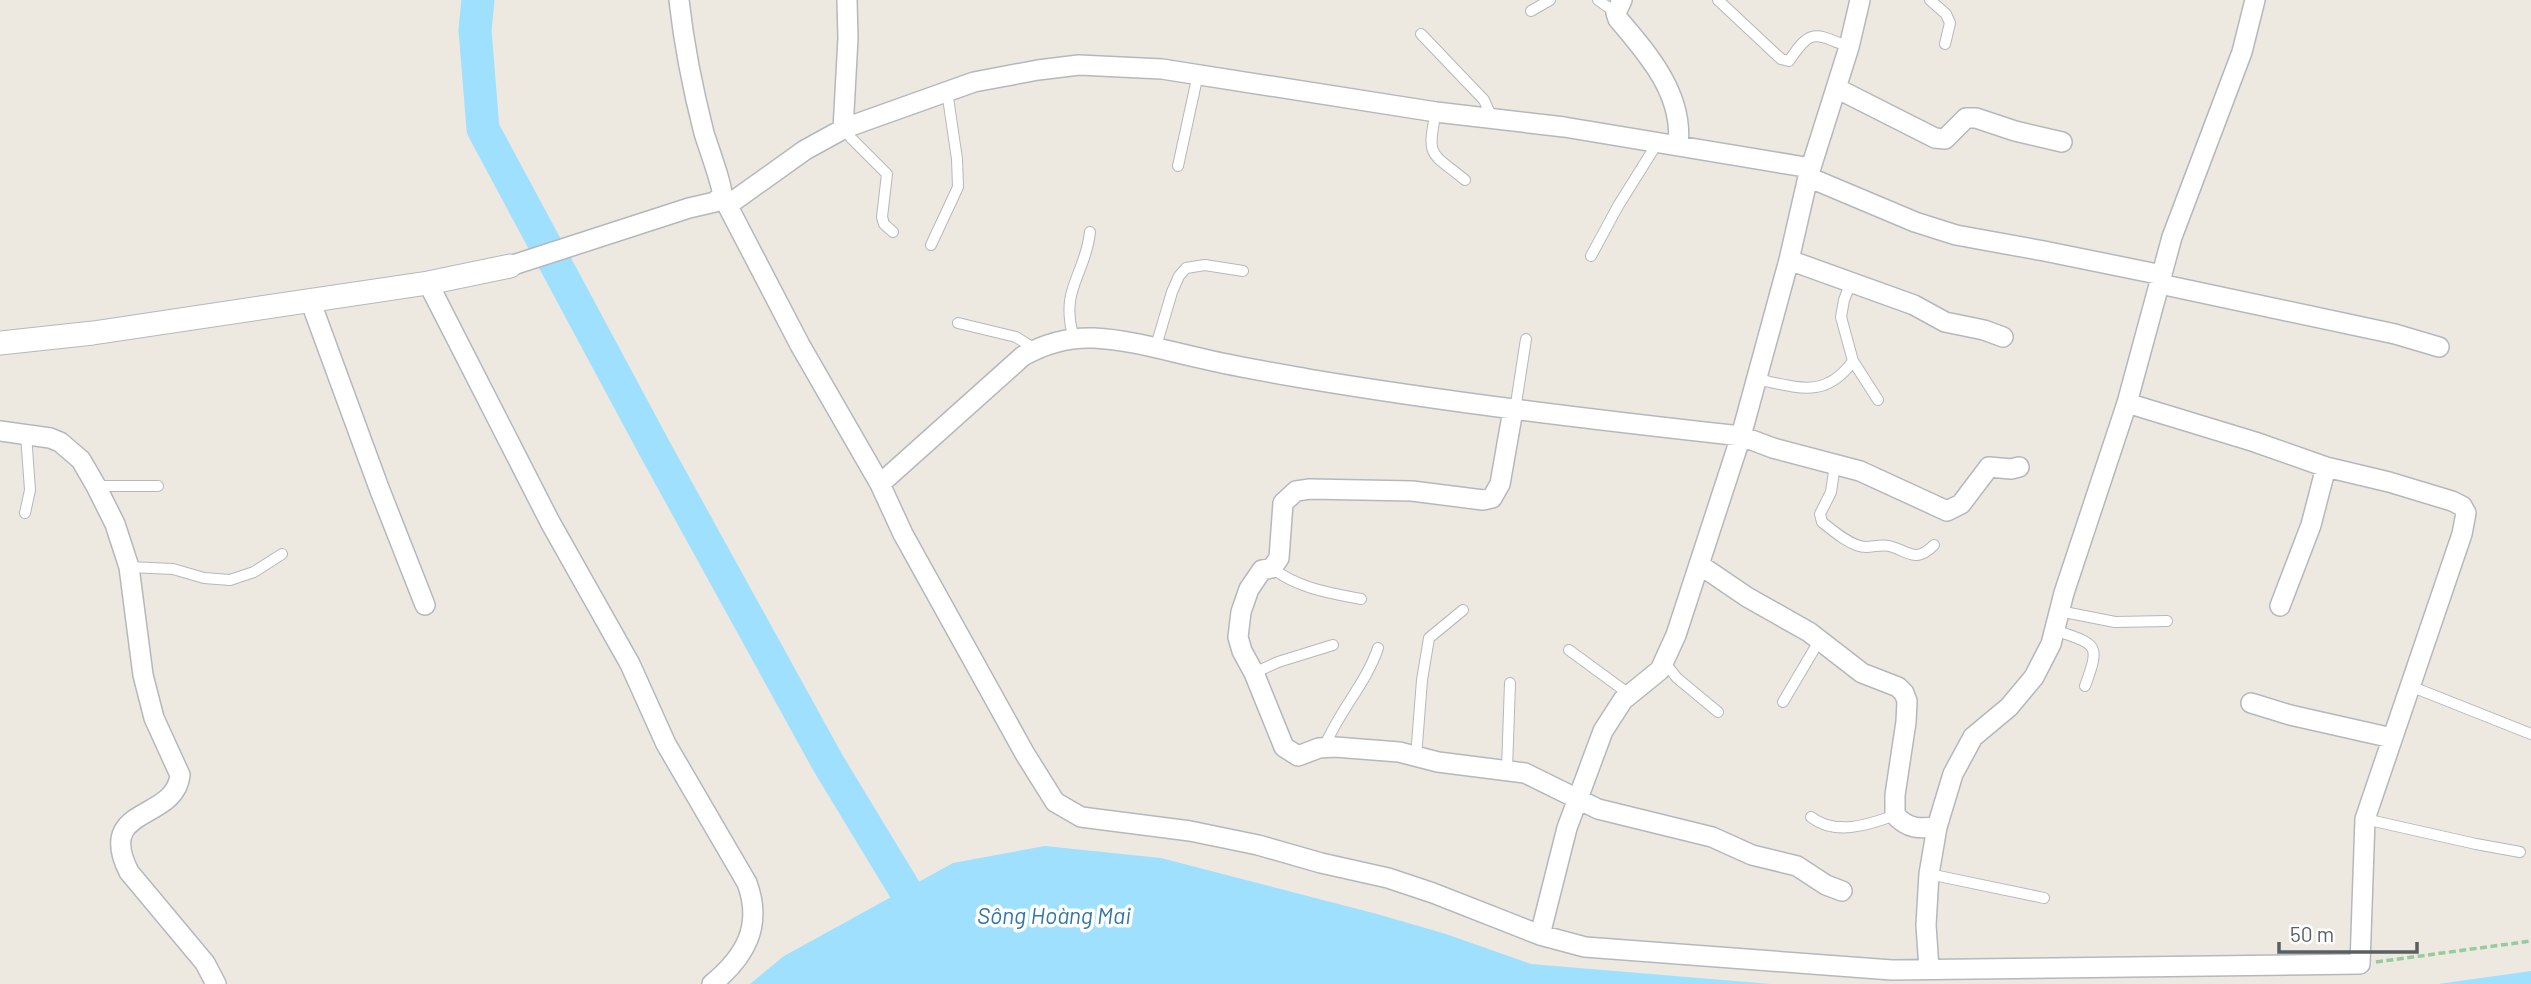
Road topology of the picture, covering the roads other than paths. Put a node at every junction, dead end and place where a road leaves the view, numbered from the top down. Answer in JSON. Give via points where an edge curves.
{"nodes":[{"id":1,"x":679,"y":0,"type":"edge"},
{"id":2,"x":846,"y":0,"type":"edge"},
{"id":3,"x":1550,"y":0,"type":"edge"},
{"id":4,"x":1598,"y":0,"type":"edge"},
{"id":5,"x":1718,"y":0,"type":"edge"},
{"id":6,"x":1860,"y":0,"type":"edge"},
{"id":7,"x":1930,"y":0,"type":"edge"},
{"id":8,"x":2255,"y":0,"type":"edge"},
{"id":9,"x":1619,"y":7,"type":"edge"},
{"id":10,"x":1531,"y":11,"type":"dead end"},
{"id":11,"x":1421,"y":34,"type":"dead end"},
{"id":12,"x":1944,"y":44,"type":"dead end"},
{"id":13,"x":1849,"y":47,"type":"junction"},
{"id":14,"x":1198,"y":74,"type":"junction"},
{"id":15,"x":1836,"y":88,"type":"junction"},
{"id":16,"x":947,"y":90,"type":"junction"},
{"id":17,"x":1436,"y":112,"type":"junction"},
{"id":18,"x":1492,"y":118,"type":"junction"},
{"id":19,"x":844,"y":129,"type":"junction"},
{"id":20,"x":2062,"y":142,"type":"dead end"},
{"id":21,"x":1669,"y":143,"type":"junction"},
{"id":22,"x":1178,"y":166,"type":"dead end"},
{"id":23,"x":1810,"y":173,"type":"junction"},
{"id":24,"x":1465,"y":180,"type":"dead end"},
{"id":25,"x":725,"y":200,"type":"junction"},
{"id":26,"x":1090,"y":232,"type":"dead end"},
{"id":27,"x":893,"y":233,"type":"dead end"},
{"id":28,"x":931,"y":245,"type":"dead end"},
{"id":29,"x":1591,"y":256,"type":"dead end"},
{"id":30,"x":1789,"y":260,"type":"junction"},
{"id":31,"x":510,"y":266,"type":"joint"},
{"id":32,"x":1243,"y":271,"type":"dead end"},
{"id":33,"x":2161,"y":280,"type":"junction"},
{"id":34,"x":1851,"y":282,"type":"junction"},
{"id":35,"x":428,"y":283,"type":"junction"},
{"id":36,"x":310,"y":300,"type":"junction"},
{"id":37,"x":958,"y":323,"type":"dead end"},
{"id":38,"x":2003,"y":337,"type":"dead end"},
{"id":39,"x":1074,"y":339,"type":"junction"},
{"id":40,"x":1526,"y":339,"type":"dead end"},
{"id":41,"x":0,"y":343,"type":"edge"},
{"id":42,"x":1156,"y":346,"type":"junction"},
{"id":43,"x":2439,"y":347,"type":"dead end"},
{"id":44,"x":1035,"y":348,"type":"junction"},
{"id":45,"x":1853,"y":361,"type":"junction"},
{"id":46,"x":1755,"y":379,"type":"junction"},
{"id":47,"x":1878,"y":400,"type":"dead end"},
{"id":48,"x":2126,"y":402,"type":"junction"},
{"id":49,"x":1514,"y":410,"type":"junction"},
{"id":50,"x":0,"y":431,"type":"edge"},
{"id":51,"x":26,"y":434,"type":"junction"},
{"id":52,"x":1741,"y":436,"type":"junction"},
{"id":53,"x":1835,"y":465,"type":"junction"},
{"id":54,"x":2019,"y":467,"type":"dead end"},
{"id":55,"x":2326,"y":467,"type":"junction"},
{"id":56,"x":880,"y":484,"type":"junction"},
{"id":57,"x":96,"y":486,"type":"junction"},
{"id":58,"x":158,"y":486,"type":"dead end"},
{"id":59,"x":25,"y":513,"type":"dead end"},
{"id":60,"x":1934,"y":545,"type":"dead end"},
{"id":61,"x":282,"y":554,"type":"dead end"},
{"id":62,"x":1700,"y":565,"type":"junction"},
{"id":63,"x":130,"y":567,"type":"junction"},
{"id":64,"x":1272,"y":568,"type":"junction"},
{"id":65,"x":1361,"y":599,"type":"dead end"},
{"id":66,"x":425,"y":605,"type":"dead end"},
{"id":67,"x":2280,"y":606,"type":"dead end"},
{"id":68,"x":1463,"y":610,"type":"dead end"},
{"id":69,"x":2057,"y":621,"type":"junction"},
{"id":70,"x":2166,"y":621,"type":"dead end"},
{"id":71,"x":1819,"y":640,"type":"junction"},
{"id":72,"x":1333,"y":645,"type":"dead end"},
{"id":73,"x":1378,"y":648,"type":"dead end"},
{"id":74,"x":1569,"y":650,"type":"dead end"},
{"id":75,"x":1665,"y":663,"type":"junction"},
{"id":76,"x":1254,"y":673,"type":"junction"},
{"id":77,"x":1510,"y":683,"type":"dead end"},
{"id":78,"x":2085,"y":686,"type":"dead end"},
{"id":79,"x":2410,"y":686,"type":"junction"},
{"id":80,"x":1629,"y":694,"type":"junction"},
{"id":81,"x":1783,"y":702,"type":"dead end"},
{"id":82,"x":2251,"y":703,"type":"dead end"},
{"id":83,"x":1718,"y":712,"type":"dead end"},
{"id":84,"x":2531,"y":734,"type":"edge"},
{"id":85,"x":2392,"y":738,"type":"junction"},
{"id":86,"x":1324,"y":748,"type":"junction"},
{"id":87,"x":1416,"y":757,"type":"junction"},
{"id":88,"x":1507,"y":769,"type":"junction"},
{"id":89,"x":1579,"y":798,"type":"junction"},
{"id":90,"x":1895,"y":815,"type":"junction"},
{"id":91,"x":1811,"y":817,"type":"dead end"},
{"id":92,"x":2365,"y":819,"type":"junction"},
{"id":93,"x":1937,"y":827,"type":"junction"},
{"id":94,"x":2520,"y":852,"type":"dead end"},
{"id":95,"x":1929,"y":874,"type":"junction"},
{"id":96,"x":1842,"y":891,"type":"dead end"},
{"id":97,"x":2043,"y":898,"type":"dead end"},
{"id":98,"x":1539,"y":935,"type":"junction"},
{"id":99,"x":1929,"y":969,"type":"junction"},
{"id":100,"x":216,"y":984,"type":"edge"},
{"id":101,"x":712,"y":984,"type":"edge"}],
"edges":[{"from":1,"to":25,"type":"street","via":[[691,77]]},
{"from":2,"to":19,"type":"street"},
{"from":3,"to":10,"type":"lane"},
{"from":4,"to":9,"type":"lane"},
{"from":5,"to":13,"type":"lane","via":[[1781,60],[1789,61],[1813,35]]},
{"from":6,"to":13,"type":"street"},
{"from":7,"to":12,"type":"lane","via":[[1950,23]]},
{"from":8,"to":33,"type":"street","via":[[2242,52],[2172,237]]},
{"from":9,"to":21,"type":"street","via":[[1618,19],[1645,51],[1673,101],[1679,118]]},
{"from":11,"to":18,"type":"lane","via":[[1484,100]]},
{"from":13,"to":15,"type":"street"},
{"from":14,"to":16,"type":"street","via":[[1079,65]]},
{"from":14,"to":17,"type":"street"},
{"from":14,"to":22,"type":"lane"},
{"from":15,"to":20,"type":"street","via":[[1935,138],[1945,138],[1966,118],[1976,118]]},
{"from":15,"to":23,"type":"street"},
{"from":16,"to":19,"type":"street"},
{"from":16,"to":28,"type":"lane","via":[[958,187]]},
{"from":17,"to":18,"type":"street"},
{"from":17,"to":24,"type":"lane","via":[[1430,149]]},
{"from":18,"to":21,"type":"street"},
{"from":19,"to":25,"type":"street"},
{"from":19,"to":27,"type":"lane","via":[[887,174],[882,217]]},
{"from":21,"to":23,"type":"street"},
{"from":21,"to":29,"type":"lane","via":[[1618,206]]},
{"from":23,"to":30,"type":"street"},
{"from":23,"to":33,"type":"street","via":[[1914,222],[1956,236],[2044,250]]},
{"from":25,"to":31,"type":"street"},
{"from":25,"to":56,"type":"street","via":[[800,345]]},
{"from":26,"to":39,"type":"lane","via":[[1070,294]]},
{"from":30,"to":34,"type":"street"},
{"from":30,"to":46,"type":"street"},
{"from":31,"to":35,"type":"street"},
{"from":32,"to":42,"type":"lane","via":[[1205,265],[1186,268],[1172,292]]},
{"from":33,"to":43,"type":"street"},
{"from":33,"to":48,"type":"street"},
{"from":34,"to":38,"type":"street","via":[[1914,305],[1945,322]]},
{"from":34,"to":45,"type":"lane","via":[[1841,317]]},
{"from":35,"to":36,"type":"street"},
{"from":35,"to":101,"type":"street","via":[[550,522],[630,664],[666,744],[747,883],[754,913],[750,933],[734,964]]},
{"from":36,"to":41,"type":"street"},
{"from":36,"to":66,"type":"street"},
{"from":37,"to":44,"type":"lane","via":[[1016,337]]},
{"from":39,"to":42,"type":"street"},
{"from":39,"to":44,"type":"street"},
{"from":40,"to":49,"type":"lane"},
{"from":42,"to":49,"type":"street","via":[[1307,379]]},
{"from":44,"to":56,"type":"street"},
{"from":45,"to":46,"type":"lane","via":[[1822,387]]},
{"from":45,"to":47,"type":"lane"},
{"from":46,"to":52,"type":"street"},
{"from":48,"to":55,"type":"street"},
{"from":48,"to":69,"type":"street"},
{"from":49,"to":52,"type":"street"},
{"from":49,"to":64,"type":"street","via":[[1500,484],[1492,498],[1412,491],[1296,491],[1283,503],[1279,558]]},
{"from":50,"to":51,"type":"street"},
{"from":51,"to":57,"type":"street","via":[[50,438],[70,450]]},
{"from":51,"to":59,"type":"lane","via":[[30,482]]},
{"from":52,"to":53,"type":"street"},
{"from":52,"to":62,"type":"street"},
{"from":53,"to":54,"type":"street","via":[[1875,477],[1947,512],[1961,504],[1989,467]]},
{"from":53,"to":60,"type":"lane","via":[[1831,492],[1820,514],[1822,522],[1860,547],[1886,545],[1915,555]]},
{"from":55,"to":67,"type":"street","via":[[2311,524]]},
{"from":55,"to":79,"type":"street","via":[[2452,501],[2466,513]]},
{"from":56,"to":98,"type":"street","via":[[903,534],[1055,802],[1081,817],[1189,831],[1388,878]]},
{"from":57,"to":58,"type":"lane"},
{"from":57,"to":63,"type":"street"},
{"from":61,"to":63,"type":"lane","via":[[254,572],[230,580],[173,569]]},
{"from":62,"to":71,"type":"street"},
{"from":62,"to":75,"type":"street"},
{"from":63,"to":100,"type":"street","via":[[143,675],[154,718],[180,775],[167,799],[124,830],[122,857],[129,872],[205,963]]},
{"from":64,"to":65,"type":"lane","via":[[1301,584]]},
{"from":64,"to":76,"type":"street","via":[[1256,575],[1241,612],[1238,636]]},
{"from":68,"to":87,"type":"lane","via":[[1429,638]]},
{"from":69,"to":70,"type":"lane"},
{"from":69,"to":78,"type":"lane","via":[[2094,649]]},
{"from":69,"to":93,"type":"street","via":[[2034,677],[2010,707],[1968,744],[1953,774]]},
{"from":71,"to":81,"type":"lane"},
{"from":71,"to":90,"type":"street","via":[[1862,673],[1898,687],[1904,694],[1906,722]]},
{"from":72,"to":76,"type":"lane"},
{"from":73,"to":86,"type":"lane"},
{"from":74,"to":80,"type":"lane"},
{"from":75,"to":80,"type":"street"},
{"from":75,"to":83,"type":"lane"},
{"from":76,"to":86,"type":"street","via":[[1284,747],[1298,756]]},
{"from":77,"to":88,"type":"lane"},
{"from":79,"to":84,"type":"lane"},
{"from":79,"to":85,"type":"street"},
{"from":80,"to":89,"type":"street","via":[[1603,731]]},
{"from":82,"to":85,"type":"street"},
{"from":85,"to":92,"type":"street"},
{"from":86,"to":87,"type":"street"},
{"from":87,"to":88,"type":"street"},
{"from":88,"to":89,"type":"street"},
{"from":89,"to":96,"type":"street","via":[[1611,813],[1712,837],[1752,855],[1797,866]]},
{"from":89,"to":98,"type":"street"},
{"from":90,"to":91,"type":"lane","via":[[1832,827]]},
{"from":90,"to":93,"type":"street","via":[[1916,829]]},
{"from":92,"to":94,"type":"lane"},
{"from":92,"to":99,"type":"street","via":[[2360,964]]},
{"from":93,"to":95,"type":"street"},
{"from":95,"to":97,"type":"lane"},
{"from":95,"to":99,"type":"street"},
{"from":98,"to":99,"type":"street","via":[[1584,947]]}]}
